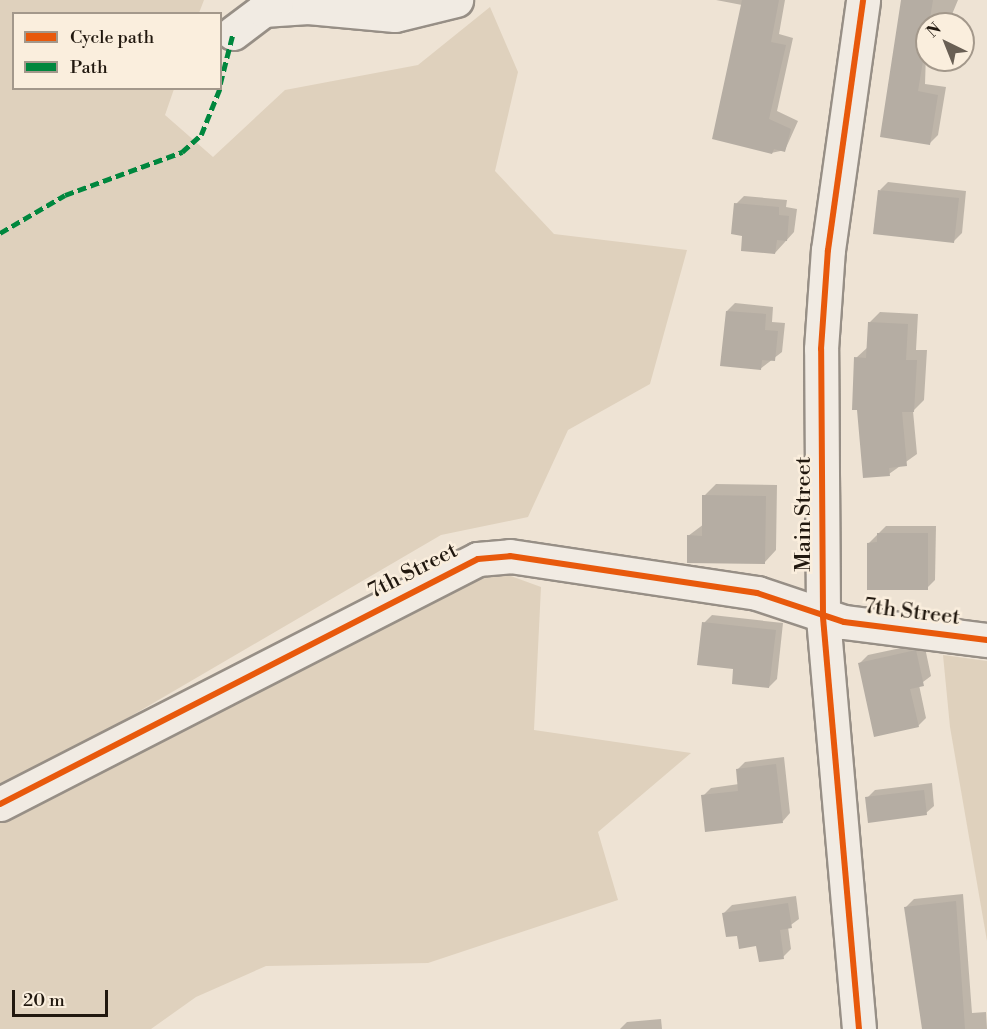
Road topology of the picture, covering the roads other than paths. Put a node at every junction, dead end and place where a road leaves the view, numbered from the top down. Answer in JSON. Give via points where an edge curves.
{"nodes":[{"id":1,"x":456,"y":0,"type":"edge"},
{"id":2,"x":863,"y":0,"type":"edge"},
{"id":3,"x":234,"y":33,"type":"dead end"},
{"id":4,"x":823,"y":615,"type":"junction"},
{"id":5,"x":987,"y":640,"type":"edge"},
{"id":6,"x":0,"y":804,"type":"edge"},
{"id":7,"x":859,"y":1029,"type":"edge"}],
"edges":[{"from":1,"to":3,"type":"street","via":[[395,15],[308,7],[263,10]]},
{"from":2,"to":4,"type":"street","name":"Main Street","via":[[828,250],[823,327]]},
{"from":4,"to":5,"type":"street","name":"7th Street"},
{"from":4,"to":6,"type":"street","name":"7th Street","via":[[757,593],[510,556],[478,559]]},
{"from":4,"to":7,"type":"street","name":"Main Street"}]}
